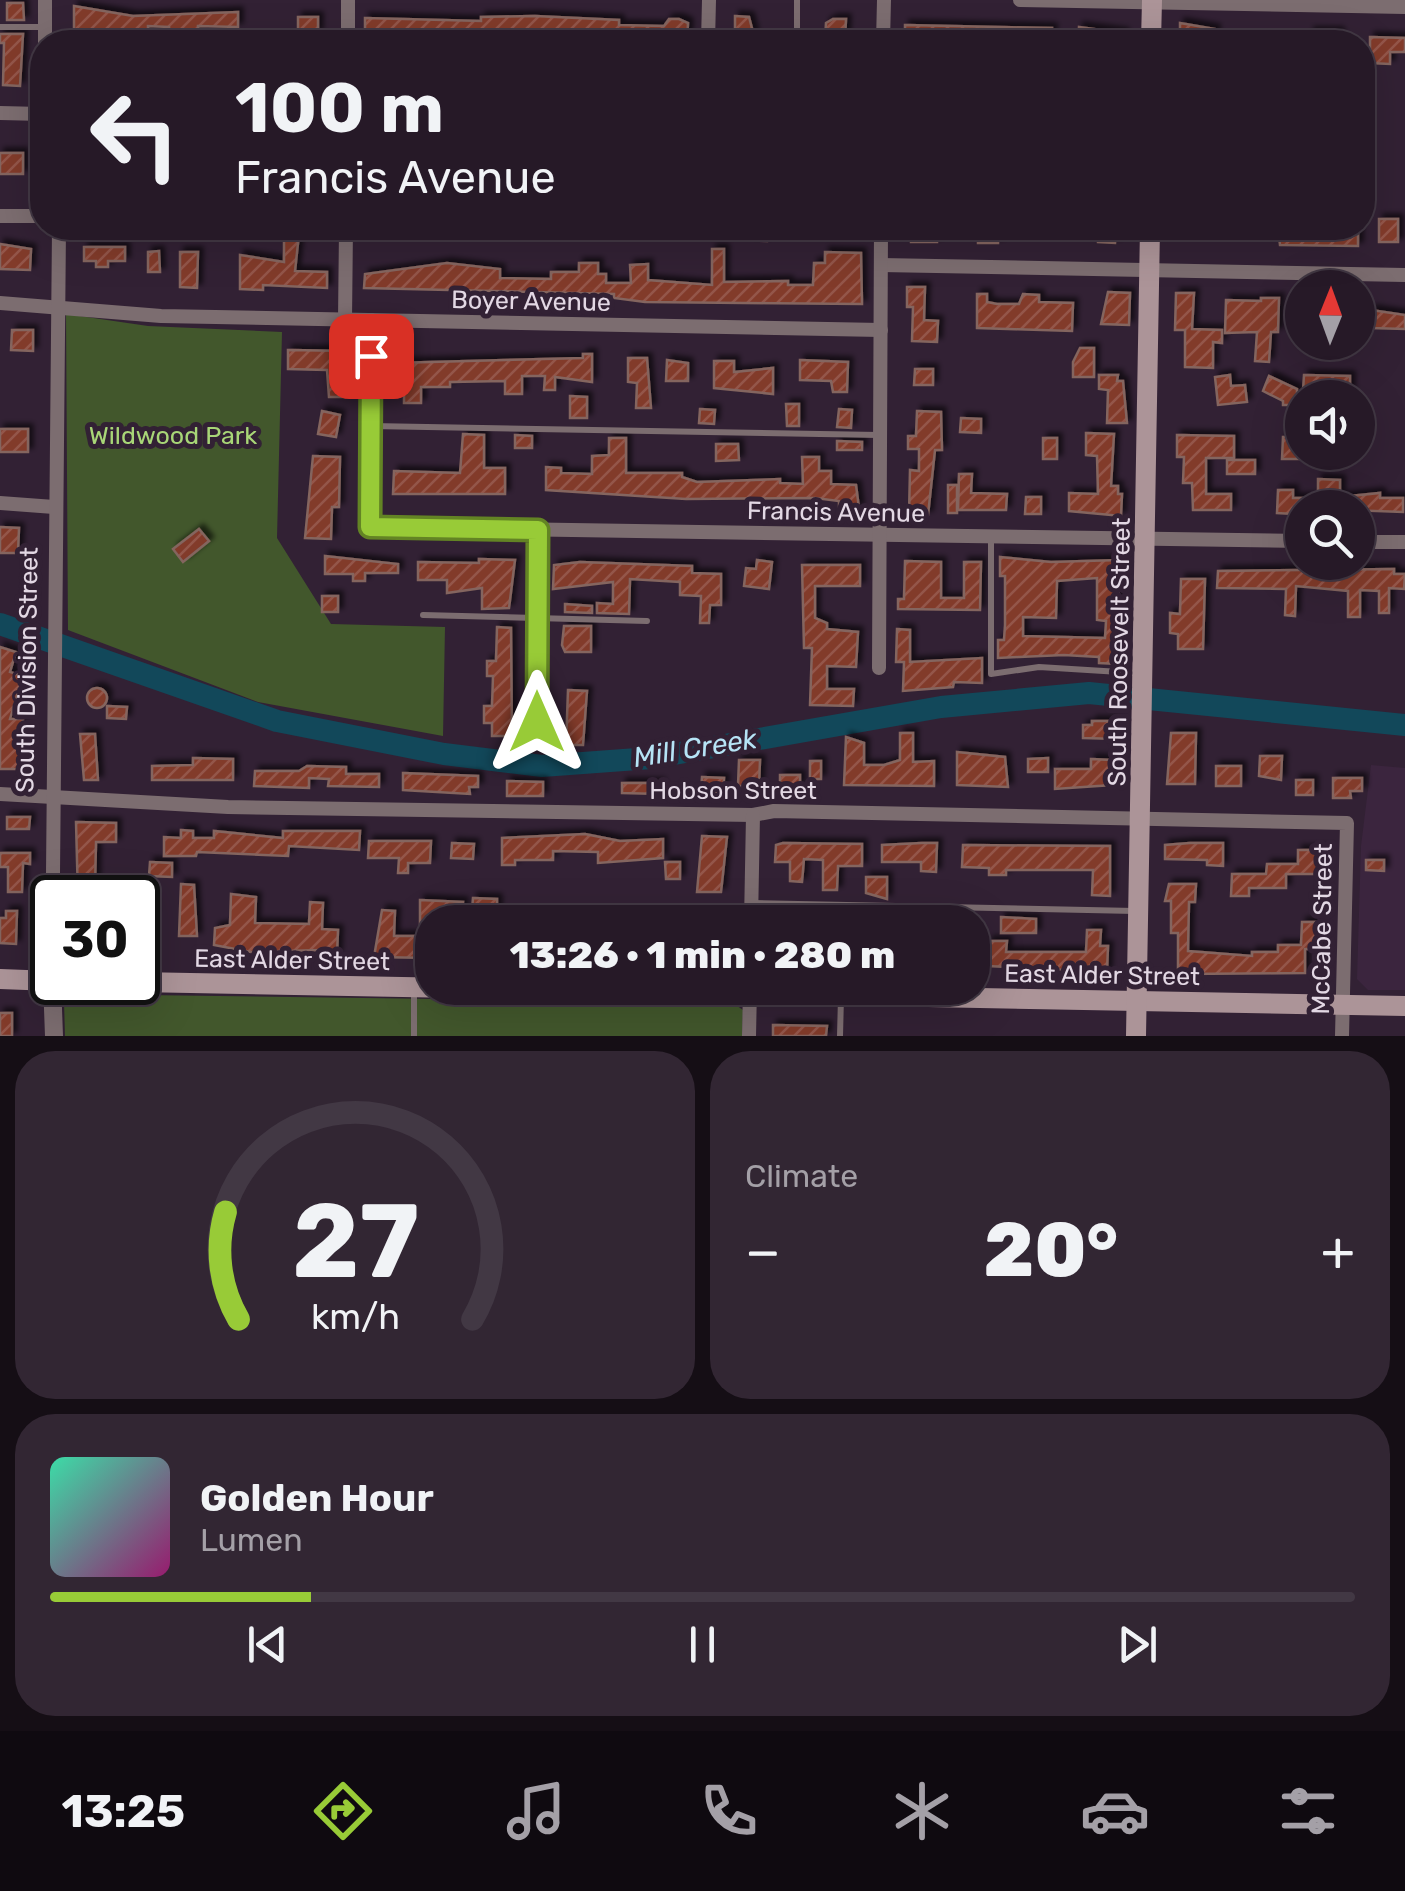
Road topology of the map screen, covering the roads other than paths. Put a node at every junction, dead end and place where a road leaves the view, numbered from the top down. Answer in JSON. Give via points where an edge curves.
{"nodes":[{"id":1,"x":46,"y":0,"type":"edge"},
{"id":2,"x":348,"y":0,"type":"edge"},
{"id":3,"x":709,"y":0,"type":"edge"},
{"id":4,"x":796,"y":0,"type":"edge"},
{"id":5,"x":884,"y":0,"type":"edge"},
{"id":6,"x":1020,"y":0,"type":"edge"},
{"id":7,"x":1152,"y":2,"type":"edge"},
{"id":8,"x":1246,"y":2,"type":"edge"},
{"id":9,"x":1405,"y":7,"type":"edge"},
{"id":10,"x":0,"y":26,"type":"edge"},
{"id":11,"x":45,"y":30,"type":"edge"},
{"id":12,"x":348,"y":30,"type":"edge"},
{"id":13,"x":708,"y":30,"type":"edge"},
{"id":14,"x":796,"y":30,"type":"edge"},
{"id":15,"x":883,"y":30,"type":"edge"},
{"id":16,"x":1151,"y":30,"type":"edge"},
{"id":17,"x":30,"y":32,"type":"edge"},
{"id":18,"x":0,"y":113,"type":"edge"},
{"id":19,"x":30,"y":114,"type":"edge"},
{"id":20,"x":0,"y":216,"type":"edge"},
{"id":21,"x":30,"y":216,"type":"edge"},
{"id":22,"x":59,"y":240,"type":"edge"},
{"id":23,"x":346,"y":240,"type":"edge"},
{"id":24,"x":881,"y":240,"type":"edge"},
{"id":25,"x":1150,"y":240,"type":"edge"},
{"id":26,"x":882,"y":266,"type":"junction"},
{"id":27,"x":1150,"y":270,"type":"junction"},
{"id":28,"x":1405,"y":275,"type":"edge"},
{"id":29,"x":0,"y":303,"type":"edge"},
{"id":30,"x":58,"y":305,"type":"junction"},
{"id":31,"x":344,"y":320,"type":"junction"},
{"id":32,"x":371,"y":320,"type":"junction"},
{"id":33,"x":881,"y":330,"type":"junction"},
{"id":34,"x":370,"y":426,"type":"junction"},
{"id":35,"x":880,"y":435,"type":"junction"},
{"id":36,"x":0,"y":503,"type":"edge"},
{"id":37,"x":54,"y":506,"type":"junction"},
{"id":38,"x":538,"y":530,"type":"junction"},
{"id":39,"x":880,"y":535,"type":"junction"},
{"id":40,"x":990,"y":536,"type":"junction"},
{"id":41,"x":1147,"y":538,"type":"junction"},
{"id":42,"x":1285,"y":541,"type":"edge"},
{"id":43,"x":1375,"y":542,"type":"edge"},
{"id":44,"x":1405,"y":542,"type":"edge"},
{"id":45,"x":423,"y":615,"type":"dead end"},
{"id":46,"x":537,"y":618,"type":"junction"},
{"id":47,"x":646,"y":621,"type":"dead end"},
{"id":48,"x":879,"y":668,"type":"dead end"},
{"id":49,"x":1144,"y":678,"type":"junction"},
{"id":50,"x":537,"y":722,"type":"dead end"},
{"id":51,"x":0,"y":794,"type":"edge"},
{"id":52,"x":51,"y":798,"type":"junction"},
{"id":53,"x":753,"y":815,"type":"junction"},
{"id":54,"x":1140,"y":818,"type":"junction"},
{"id":55,"x":1347,"y":823,"type":"joint"},
{"id":56,"x":51,"y":875,"type":"edge"},
{"id":57,"x":752,"y":903,"type":"joint"},
{"id":58,"x":1138,"y":911,"type":"junction"},
{"id":59,"x":0,"y":979,"type":"edge"},
{"id":60,"x":30,"y":980,"type":"edge"},
{"id":61,"x":160,"y":982,"type":"edge"},
{"id":62,"x":414,"y":988,"type":"joint"},
{"id":63,"x":990,"y":999,"type":"edge"},
{"id":64,"x":1137,"y":1001,"type":"junction"},
{"id":65,"x":53,"y":1005,"type":"edge"},
{"id":66,"x":750,"y":1005,"type":"edge"},
{"id":67,"x":841,"y":1005,"type":"edge"},
{"id":68,"x":1343,"y":1005,"type":"junction"},
{"id":69,"x":1405,"y":1006,"type":"edge"},
{"id":70,"x":54,"y":1036,"type":"edge"},
{"id":71,"x":414,"y":1036,"type":"edge"},
{"id":72,"x":749,"y":1036,"type":"edge"},
{"id":73,"x":840,"y":1036,"type":"edge"},
{"id":74,"x":1136,"y":1036,"type":"edge"},
{"id":75,"x":1342,"y":1036,"type":"edge"}],
"edges":[{"from":1,"to":11,"type":"street"},
{"from":2,"to":12,"type":"street"},
{"from":3,"to":13,"type":"street"},
{"from":4,"to":14,"type":"lane"},
{"from":5,"to":15,"type":"street"},
{"from":6,"to":7,"type":"street"},
{"from":7,"to":8,"type":"street"},
{"from":7,"to":16,"type":"main road"},
{"from":8,"to":9,"type":"street"},
{"from":10,"to":17,"type":"lane"},
{"from":18,"to":19,"type":"street"},
{"from":20,"to":21,"type":"street"},
{"from":22,"to":30,"type":"street","name":"South Division Street"},
{"from":23,"to":31,"type":"street"},
{"from":24,"to":26,"type":"street"},
{"from":25,"to":27,"type":"main road","name":"South Roosevelt Street"},
{"from":26,"to":27,"type":"street"},
{"from":26,"to":33,"type":"street"},
{"from":27,"to":28,"type":"street"},
{"from":27,"to":41,"type":"main road","name":"South Roosevelt Street"},
{"from":29,"to":30,"type":"street","name":"Boyer Avenue"},
{"from":30,"to":31,"type":"street","name":"Boyer Avenue","via":[[160,316]]},
{"from":30,"to":37,"type":"street","name":"South Division Street"},
{"from":31,"to":32,"type":"street","name":"Boyer Avenue"},
{"from":32,"to":33,"type":"street","name":"Boyer Avenue"},
{"from":32,"to":34,"type":"street"},
{"from":33,"to":35,"type":"street"},
{"from":34,"to":35,"type":"lane"},
{"from":34,"to":38,"type":"street","name":"Francis Avenue","via":[[370,527]]},
{"from":35,"to":39,"type":"street"},
{"from":36,"to":37,"type":"street"},
{"from":37,"to":52,"type":"street","name":"South Division Street"},
{"from":38,"to":39,"type":"street","name":"Francis Avenue"},
{"from":38,"to":46,"type":"street"},
{"from":39,"to":40,"type":"street","name":"Francis Avenue"},
{"from":39,"to":48,"type":"street"},
{"from":40,"to":41,"type":"street","name":"Francis Avenue"},
{"from":40,"to":49,"type":"lane","via":[[991,674],[1039,667]]},
{"from":41,"to":42,"type":"street","name":"Francis Avenue"},
{"from":41,"to":49,"type":"main road","name":"South Roosevelt Street"},
{"from":43,"to":44,"type":"street"},
{"from":45,"to":46,"type":"lane"},
{"from":46,"to":47,"type":"lane"},
{"from":46,"to":50,"type":"street"},
{"from":49,"to":54,"type":"main road","name":"South Roosevelt Street"},
{"from":51,"to":52,"type":"street","name":"Hobson Street"},
{"from":52,"to":53,"type":"street","name":"Hobson Street"},
{"from":52,"to":56,"type":"street","name":"South Division Street"},
{"from":53,"to":54,"type":"street","name":"Hobson Street"},
{"from":53,"to":57,"type":"street"},
{"from":54,"to":55,"type":"street","name":"Hobson Street"},
{"from":54,"to":58,"type":"main road","name":"South Roosevelt Street"},
{"from":55,"to":68,"type":"street","name":"McCabe Street"},
{"from":57,"to":58,"type":"lane"},
{"from":58,"to":64,"type":"main road","name":"South Roosevelt Street"},
{"from":59,"to":60,"type":"main road"},
{"from":61,"to":62,"type":"main road","name":"East Alder Street"},
{"from":62,"to":71,"type":"lane"},
{"from":63,"to":64,"type":"main road","name":"East Alder Street"},
{"from":64,"to":68,"type":"main road","name":"East Alder Street"},
{"from":64,"to":74,"type":"main road","name":"South Roosevelt Street"},
{"from":65,"to":70,"type":"street","name":"South Division Street"},
{"from":66,"to":72,"type":"street"},
{"from":67,"to":73,"type":"lane"},
{"from":68,"to":69,"type":"main road","name":"East Alder Street"},
{"from":68,"to":75,"type":"street","name":"McCabe Street"}]}
